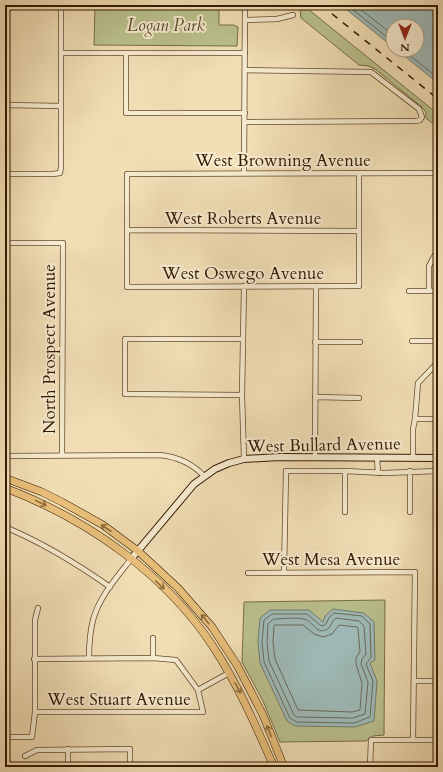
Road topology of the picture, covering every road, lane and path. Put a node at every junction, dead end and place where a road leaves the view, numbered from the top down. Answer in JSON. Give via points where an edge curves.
{"nodes":[{"id":1,"x":62,"y":5,"type":"edge"},
{"id":2,"x":245,"y":5,"type":"edge"},
{"id":3,"x":293,"y":15,"type":"dead end"},
{"id":4,"x":245,"y":20,"type":"junction"},
{"id":5,"x":126,"y":52,"type":"junction"},
{"id":6,"x":61,"y":53,"type":"junction"},
{"id":7,"x":245,"y":53,"type":"junction"},
{"id":8,"x":245,"y":70,"type":"junction"},
{"id":9,"x":5,"y":105,"type":"edge"},
{"id":10,"x":61,"y":106,"type":"junction"},
{"id":11,"x":245,"y":113,"type":"junction"},
{"id":12,"x":245,"y":122,"type":"junction"},
{"id":13,"x":244,"y":173,"type":"junction"},
{"id":14,"x":359,"y":173,"type":"junction"},
{"id":15,"x":438,"y":173,"type":"edge"},
{"id":16,"x":5,"y":174,"type":"edge"},
{"id":17,"x":438,"y":229,"type":"edge"},
{"id":18,"x":127,"y":230,"type":"junction"},
{"id":19,"x":359,"y":231,"type":"junction"},
{"id":20,"x":5,"y":243,"type":"edge"},
{"id":21,"x":244,"y":286,"type":"junction"},
{"id":22,"x":316,"y":286,"type":"junction"},
{"id":23,"x":409,"y":291,"type":"dead end"},
{"id":24,"x":429,"y":291,"type":"junction"},
{"id":25,"x":438,"y":291,"type":"edge"},
{"id":26,"x":243,"y":339,"type":"junction"},
{"id":27,"x":412,"y":341,"type":"dead end"},
{"id":28,"x":438,"y":341,"type":"edge"},
{"id":29,"x":315,"y":342,"type":"junction"},
{"id":30,"x":360,"y":342,"type":"dead end"},
{"id":31,"x":438,"y":362,"type":"edge"},
{"id":32,"x":242,"y":395,"type":"junction"},
{"id":33,"x":315,"y":397,"type":"junction"},
{"id":34,"x":358,"y":398,"type":"dead end"},
{"id":35,"x":415,"y":419,"type":"junction"},
{"id":36,"x":438,"y":419,"type":"edge"},
{"id":37,"x":5,"y":456,"type":"edge"},
{"id":38,"x":62,"y":456,"type":"junction"},
{"id":39,"x":315,"y":458,"type":"junction"},
{"id":40,"x":377,"y":458,"type":"junction"},
{"id":41,"x":413,"y":458,"type":"junction"},
{"id":42,"x":438,"y":458,"type":"edge"},
{"id":43,"x":244,"y":459,"type":"junction"},
{"id":44,"x":438,"y":470,"type":"edge"},
{"id":45,"x":346,"y":471,"type":"junction"},
{"id":46,"x":410,"y":471,"type":"junction"},
{"id":47,"x":378,"y":473,"type":"junction"},
{"id":48,"x":204,"y":476,"type":"junction"},
{"id":49,"x":5,"y":478,"type":"edge"},
{"id":50,"x":5,"y":488,"type":"edge"},
{"id":51,"x":345,"y":512,"type":"dead end"},
{"id":52,"x":410,"y":512,"type":"dead end"},
{"id":53,"x":5,"y":527,"type":"edge"},
{"id":54,"x":138,"y":551,"type":"junction"},
{"id":55,"x":131,"y":559,"type":"junction"},
{"id":56,"x":248,"y":573,"type":"dead end"},
{"id":57,"x":284,"y":573,"type":"junction"},
{"id":58,"x":110,"y":587,"type":"junction"},
{"id":59,"x":38,"y":608,"type":"dead end"},
{"id":60,"x":153,"y":638,"type":"dead end"},
{"id":61,"x":89,"y":658,"type":"junction"},
{"id":62,"x":153,"y":658,"type":"junction"},
{"id":63,"x":34,"y":659,"type":"junction"},
{"id":64,"x":229,"y":672,"type":"junction"},
{"id":65,"x":414,"y":681,"type":"junction"},
{"id":66,"x":438,"y":681,"type":"edge"},
{"id":67,"x":198,"y":690,"type":"junction"},
{"id":68,"x":34,"y":712,"type":"junction"},
{"id":69,"x":5,"y":737,"type":"edge"},
{"id":70,"x":413,"y":740,"type":"junction"},
{"id":71,"x":438,"y":740,"type":"edge"},
{"id":72,"x":68,"y":749,"type":"junction"},
{"id":73,"x":25,"y":756,"type":"dead end"},
{"id":74,"x":68,"y":767,"type":"edge"},
{"id":75,"x":130,"y":767,"type":"edge"},
{"id":76,"x":274,"y":767,"type":"edge"},
{"id":77,"x":284,"y":767,"type":"edge"},
{"id":78,"x":370,"y":767,"type":"edge"}],
"edges":[{"from":1,"to":6,"type":"street"},
{"from":2,"to":4,"type":"street"},
{"from":3,"to":4,"type":"street","via":[[277,20]]},
{"from":4,"to":7,"type":"street"},
{"from":5,"to":6,"type":"street"},
{"from":5,"to":7,"type":"street"},
{"from":5,"to":11,"type":"street","via":[[126,113]]},
{"from":6,"to":10,"type":"street"},
{"from":7,"to":8,"type":"street"},
{"from":8,"to":11,"type":"street"},
{"from":8,"to":12,"type":"street","via":[[371,72],[419,109],[422,117],[417,121]]},
{"from":9,"to":10,"type":"street"},
{"from":10,"to":16,"type":"street","via":[[60,173]]},
{"from":11,"to":12,"type":"street"},
{"from":12,"to":13,"type":"street"},
{"from":13,"to":14,"type":"street","name":"West Browning Avenue"},
{"from":13,"to":18,"type":"street","name":"West Browning Avenue","via":[[127,174]]},
{"from":14,"to":15,"type":"street","name":"West Browning Avenue"},
{"from":14,"to":19,"type":"street"},
{"from":17,"to":24,"type":"street","via":[[436,253],[429,266]]},
{"from":18,"to":19,"type":"street","name":"West Roberts Avenue"},
{"from":18,"to":21,"type":"street","name":"West Oswego Avenue","via":[[127,286]]},
{"from":19,"to":22,"type":"street","name":"West Oswego Avenue","via":[[359,286]]},
{"from":20,"to":38,"type":"street","name":"North Prospect Avenue","via":[[62,243]]},
{"from":21,"to":22,"type":"street","name":"West Oswego Avenue"},
{"from":21,"to":26,"type":"street"},
{"from":22,"to":29,"type":"street"},
{"from":23,"to":24,"type":"street"},
{"from":24,"to":25,"type":"street"},
{"from":26,"to":32,"type":"street"},
{"from":26,"to":32,"type":"street","via":[[125,339],[125,394]]},
{"from":27,"to":28,"type":"street"},
{"from":29,"to":30,"type":"street"},
{"from":29,"to":33,"type":"street"},
{"from":31,"to":35,"type":"street","via":[[418,383]]},
{"from":32,"to":43,"type":"street"},
{"from":33,"to":34,"type":"street"},
{"from":33,"to":39,"type":"street"},
{"from":35,"to":36,"type":"street"},
{"from":35,"to":41,"type":"street"},
{"from":37,"to":38,"type":"street"},
{"from":38,"to":48,"type":"street","via":[[160,455],[192,465]]},
{"from":39,"to":40,"type":"street","name":"West Bullard Avenue"},
{"from":39,"to":43,"type":"street","name":"West Bullard Avenue"},
{"from":40,"to":41,"type":"street","name":"West Bullard Avenue"},
{"from":40,"to":47,"type":"street"},
{"from":41,"to":42,"type":"street","name":"West Bullard Avenue"},
{"from":43,"to":48,"type":"street","name":"West Bullard Avenue","via":[[229,463]]},
{"from":44,"to":46,"type":"street","name":"West Bullard Avenue"},
{"from":45,"to":47,"type":"street","name":"West Bullard Avenue"},
{"from":45,"to":51,"type":"street"},
{"from":45,"to":57,"type":"street","name":"West Bullard Avenue","via":[[286,471]]},
{"from":46,"to":47,"type":"street","name":"West Bullard Avenue"},
{"from":46,"to":52,"type":"street"},
{"from":48,"to":54,"type":"street","name":"West Bullard Avenue","via":[[194,484]]},
{"from":54,"to":49,"type":"main road","one_way":true,"via":[[103,525],[62,502]]},
{"from":50,"to":55,"type":"main road","one_way":true,"via":[[89,528]]},
{"from":53,"to":58,"type":"street","via":[[59,553]]},
{"from":54,"to":55,"type":"street","name":"West Bullard Avenue"},
{"from":77,"to":54,"type":"main road","one_way":true,"via":[[249,686],[212,627],[178,588]]},
{"from":55,"to":58,"type":"street"},
{"from":55,"to":64,"type":"main road","one_way":true,"via":[[179,604]]},
{"from":56,"to":57,"type":"street","name":"West Mesa Avenue"},
{"from":57,"to":65,"type":"street","name":"West Mesa Avenue","via":[[415,572]]},
{"from":58,"to":61,"type":"street","via":[[93,619]]},
{"from":59,"to":63,"type":"street","via":[[35,620]]},
{"from":60,"to":62,"type":"street"},
{"from":61,"to":62,"type":"street"},
{"from":61,"to":63,"type":"street"},
{"from":62,"to":67,"type":"street","via":[[176,660]]},
{"from":63,"to":68,"type":"street"},
{"from":64,"to":67,"type":"street"},
{"from":64,"to":76,"type":"main road","one_way":true},
{"from":65,"to":66,"type":"street"},
{"from":65,"to":70,"type":"street"},
{"from":67,"to":68,"type":"street","name":"West Stuart Avenue","via":[[203,712]]},
{"from":68,"to":69,"type":"street","via":[[32,737]]},
{"from":70,"to":71,"type":"street"},
{"from":70,"to":78,"type":"street","via":[[371,740]]},
{"from":72,"to":73,"type":"street","via":[[37,750]]},
{"from":72,"to":74,"type":"street"},
{"from":72,"to":75,"type":"street","via":[[130,749]]}]}
